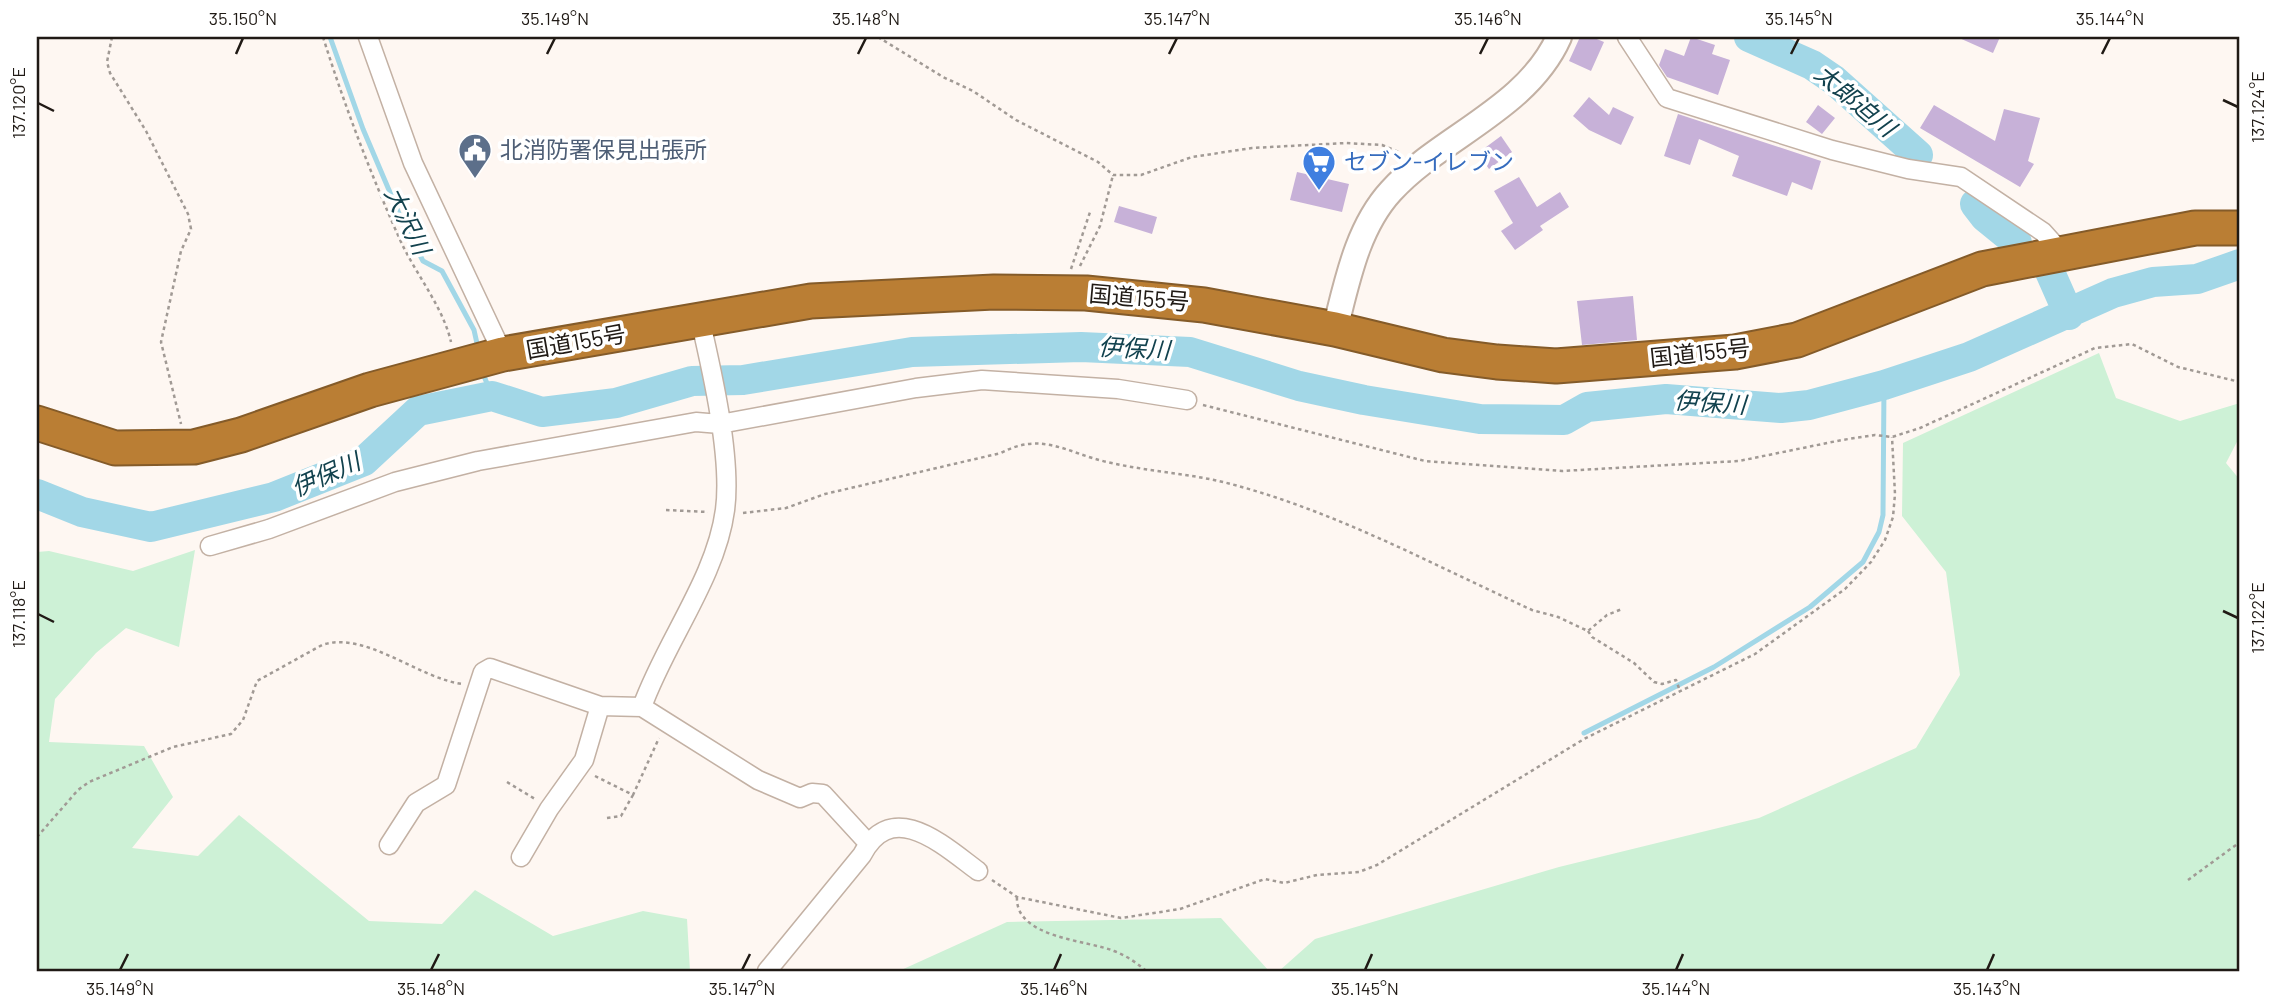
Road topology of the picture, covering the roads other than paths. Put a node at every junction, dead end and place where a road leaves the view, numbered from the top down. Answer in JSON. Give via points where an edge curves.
{"nodes":[{"id":1,"x":368,"y":37,"type":"edge"},
{"id":2,"x":1559,"y":37,"type":"edge"},
{"id":3,"x":1627,"y":37,"type":"edge"},
{"id":4,"x":2240,"y":228,"type":"edge"},
{"id":5,"x":2061,"y":252,"type":"junction"},
{"id":6,"x":701,"y":319,"type":"junction"},
{"id":7,"x":1335,"y":329,"type":"junction"},
{"id":8,"x":503,"y":354,"type":"junction"},
{"id":9,"x":1186,"y":400,"type":"road end"},
{"id":10,"x":719,"y":419,"type":"junction"},
{"id":11,"x":37,"y":423,"type":"edge"},
{"id":12,"x":209,"y":546,"type":"dead end"},
{"id":13,"x":600,"y":706,"type":"junction"},
{"id":14,"x":642,"y":707,"type":"junction"},
{"id":15,"x":869,"y":843,"type":"junction"},
{"id":16,"x":388,"y":845,"type":"dead end"},
{"id":17,"x":521,"y":858,"type":"dead end"},
{"id":18,"x":978,"y":871,"type":"road end"},
{"id":19,"x":767,"y":971,"type":"edge"}],
"edges":[{"from":1,"to":8,"type":"street","via":[[413,163]]},
{"from":2,"to":7,"type":"street","via":[[1539,69],[1511,98],[1391,191],[1365,229]]},
{"from":3,"to":5,"type":"street","via":[[1667,98],[1832,150],[1961,177],[2043,232]]},
{"from":4,"to":5,"type":"highway","name":"国道155号","via":[[2195,229]]},
{"from":5,"to":7,"type":"highway","name":"国道155号","via":[[1982,269],[1797,340],[1735,352],[1556,366],[1443,355]]},
{"from":6,"to":7,"type":"highway","name":"国道155号","via":[[811,301],[994,292],[1086,293],[1204,304]]},
{"from":6,"to":8,"type":"highway","name":"国道155号"},
{"from":6,"to":10,"type":"street"},
{"from":8,"to":11,"type":"highway","name":"国道155号","via":[[186,448],[115,448]]},
{"from":9,"to":10,"type":"street","via":[[1118,389],[982,380]]},
{"from":10,"to":12,"type":"street","via":[[478,461],[395,482]]},
{"from":10,"to":14,"type":"street","via":[[724,513],[701,582],[654,672]]},
{"from":13,"to":14,"type":"street"},
{"from":13,"to":16,"type":"street","via":[[490,668],[483,672],[446,785],[416,803]]},
{"from":13,"to":17,"type":"street","via":[[579,769]]},
{"from":14,"to":15,"type":"street","via":[[758,780],[800,798],[823,793]]},
{"from":15,"to":18,"type":"street","via":[[884,832],[913,829],[935,838]]},
{"from":15,"to":19,"type":"street"}]}
